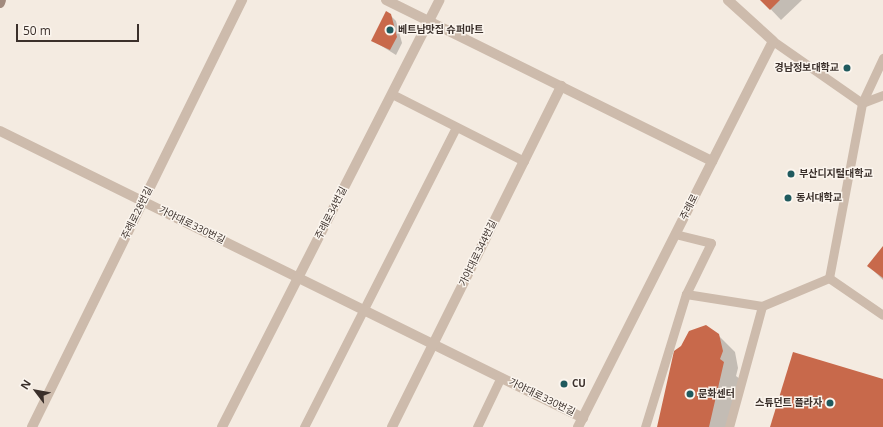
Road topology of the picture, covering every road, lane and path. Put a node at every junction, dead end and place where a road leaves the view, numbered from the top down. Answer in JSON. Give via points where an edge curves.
{"nodes":[{"id":1,"x":2,"y":0,"type":"edge"},
{"id":2,"x":242,"y":0,"type":"edge"},
{"id":3,"x":386,"y":0,"type":"edge"},
{"id":4,"x":440,"y":0,"type":"edge"},
{"id":5,"x":728,"y":0,"type":"edge"},
{"id":6,"x":0,"y":3,"type":"edge"},
{"id":7,"x":429,"y":21,"type":"junction"},
{"id":8,"x":773,"y":41,"type":"junction"},
{"id":9,"x":883,"y":58,"type":"edge"},
{"id":10,"x":561,"y":86,"type":"junction"},
{"id":11,"x":392,"y":94,"type":"junction"},
{"id":12,"x":883,"y":95,"type":"edge"},
{"id":13,"x":862,"y":103,"type":"junction"},
{"id":14,"x":456,"y":127,"type":"junction"},
{"id":15,"x":0,"y":131,"type":"edge"},
{"id":16,"x":524,"y":161,"type":"junction"},
{"id":17,"x":712,"y":161,"type":"junction"},
{"id":18,"x":143,"y":201,"type":"junction"},
{"id":19,"x":675,"y":234,"type":"junction"},
{"id":20,"x":298,"y":278,"type":"junction"},
{"id":21,"x":829,"y":278,"type":"junction"},
{"id":22,"x":686,"y":294,"type":"junction"},
{"id":23,"x":762,"y":306,"type":"junction"},
{"id":24,"x":362,"y":309,"type":"junction"},
{"id":25,"x":883,"y":315,"type":"edge"},
{"id":26,"x":433,"y":344,"type":"junction"},
{"id":27,"x":501,"y":377,"type":"junction"},
{"id":28,"x":583,"y":418,"type":"junction"},
{"id":29,"x":32,"y":427,"type":"edge"},
{"id":30,"x":222,"y":427,"type":"edge"},
{"id":31,"x":304,"y":427,"type":"edge"},
{"id":32,"x":392,"y":427,"type":"edge"},
{"id":33,"x":477,"y":427,"type":"edge"},
{"id":34,"x":578,"y":427,"type":"edge"},
{"id":35,"x":645,"y":427,"type":"edge"},
{"id":36,"x":729,"y":427,"type":"edge"}],
"edges":[{"from":1,"to":6,"type":"main road"},
{"from":2,"to":18,"type":"street","name":"주례로28번길"},
{"from":3,"to":7,"type":"street"},
{"from":4,"to":7,"type":"street","name":"주례로34번길"},
{"from":5,"to":8,"type":"street"},
{"from":7,"to":10,"type":"street"},
{"from":7,"to":11,"type":"street","name":"주례로34번길"},
{"from":8,"to":13,"type":"lane"},
{"from":8,"to":17,"type":"street","name":"주례로"},
{"from":9,"to":13,"type":"lane"},
{"from":10,"to":16,"type":"street","name":"가야대로344번길"},
{"from":10,"to":17,"type":"street"},
{"from":11,"to":14,"type":"lane"},
{"from":11,"to":20,"type":"street","name":"주례로34번길"},
{"from":12,"to":13,"type":"lane"},
{"from":13,"to":21,"type":"lane"},
{"from":14,"to":16,"type":"lane"},
{"from":14,"to":24,"type":"lane"},
{"from":15,"to":18,"type":"street","name":"가야대로330번길"},
{"from":16,"to":26,"type":"street","name":"가야대로344번길"},
{"from":17,"to":19,"type":"street","name":"주례로"},
{"from":18,"to":20,"type":"street","name":"가야대로330번길"},
{"from":18,"to":29,"type":"street","name":"주례로28번길"},
{"from":19,"to":22,"type":"lane","via":[[710,243]]},
{"from":19,"to":28,"type":"street","name":"주례로"},
{"from":20,"to":24,"type":"street","name":"가야대로330번길"},
{"from":20,"to":30,"type":"street","name":"주례로34번길"},
{"from":21,"to":23,"type":"lane"},
{"from":21,"to":25,"type":"lane"},
{"from":22,"to":23,"type":"lane"},
{"from":22,"to":35,"type":"lane"},
{"from":23,"to":36,"type":"lane"},
{"from":24,"to":26,"type":"street","name":"가야대로330번길"},
{"from":24,"to":31,"type":"lane"},
{"from":26,"to":27,"type":"street","name":"가야대로330번길"},
{"from":26,"to":32,"type":"street"},
{"from":27,"to":28,"type":"street","name":"가야대로330번길"},
{"from":27,"to":33,"type":"lane","name":"가야대로330번길"},
{"from":28,"to":34,"type":"street","name":"주례로"}]}
